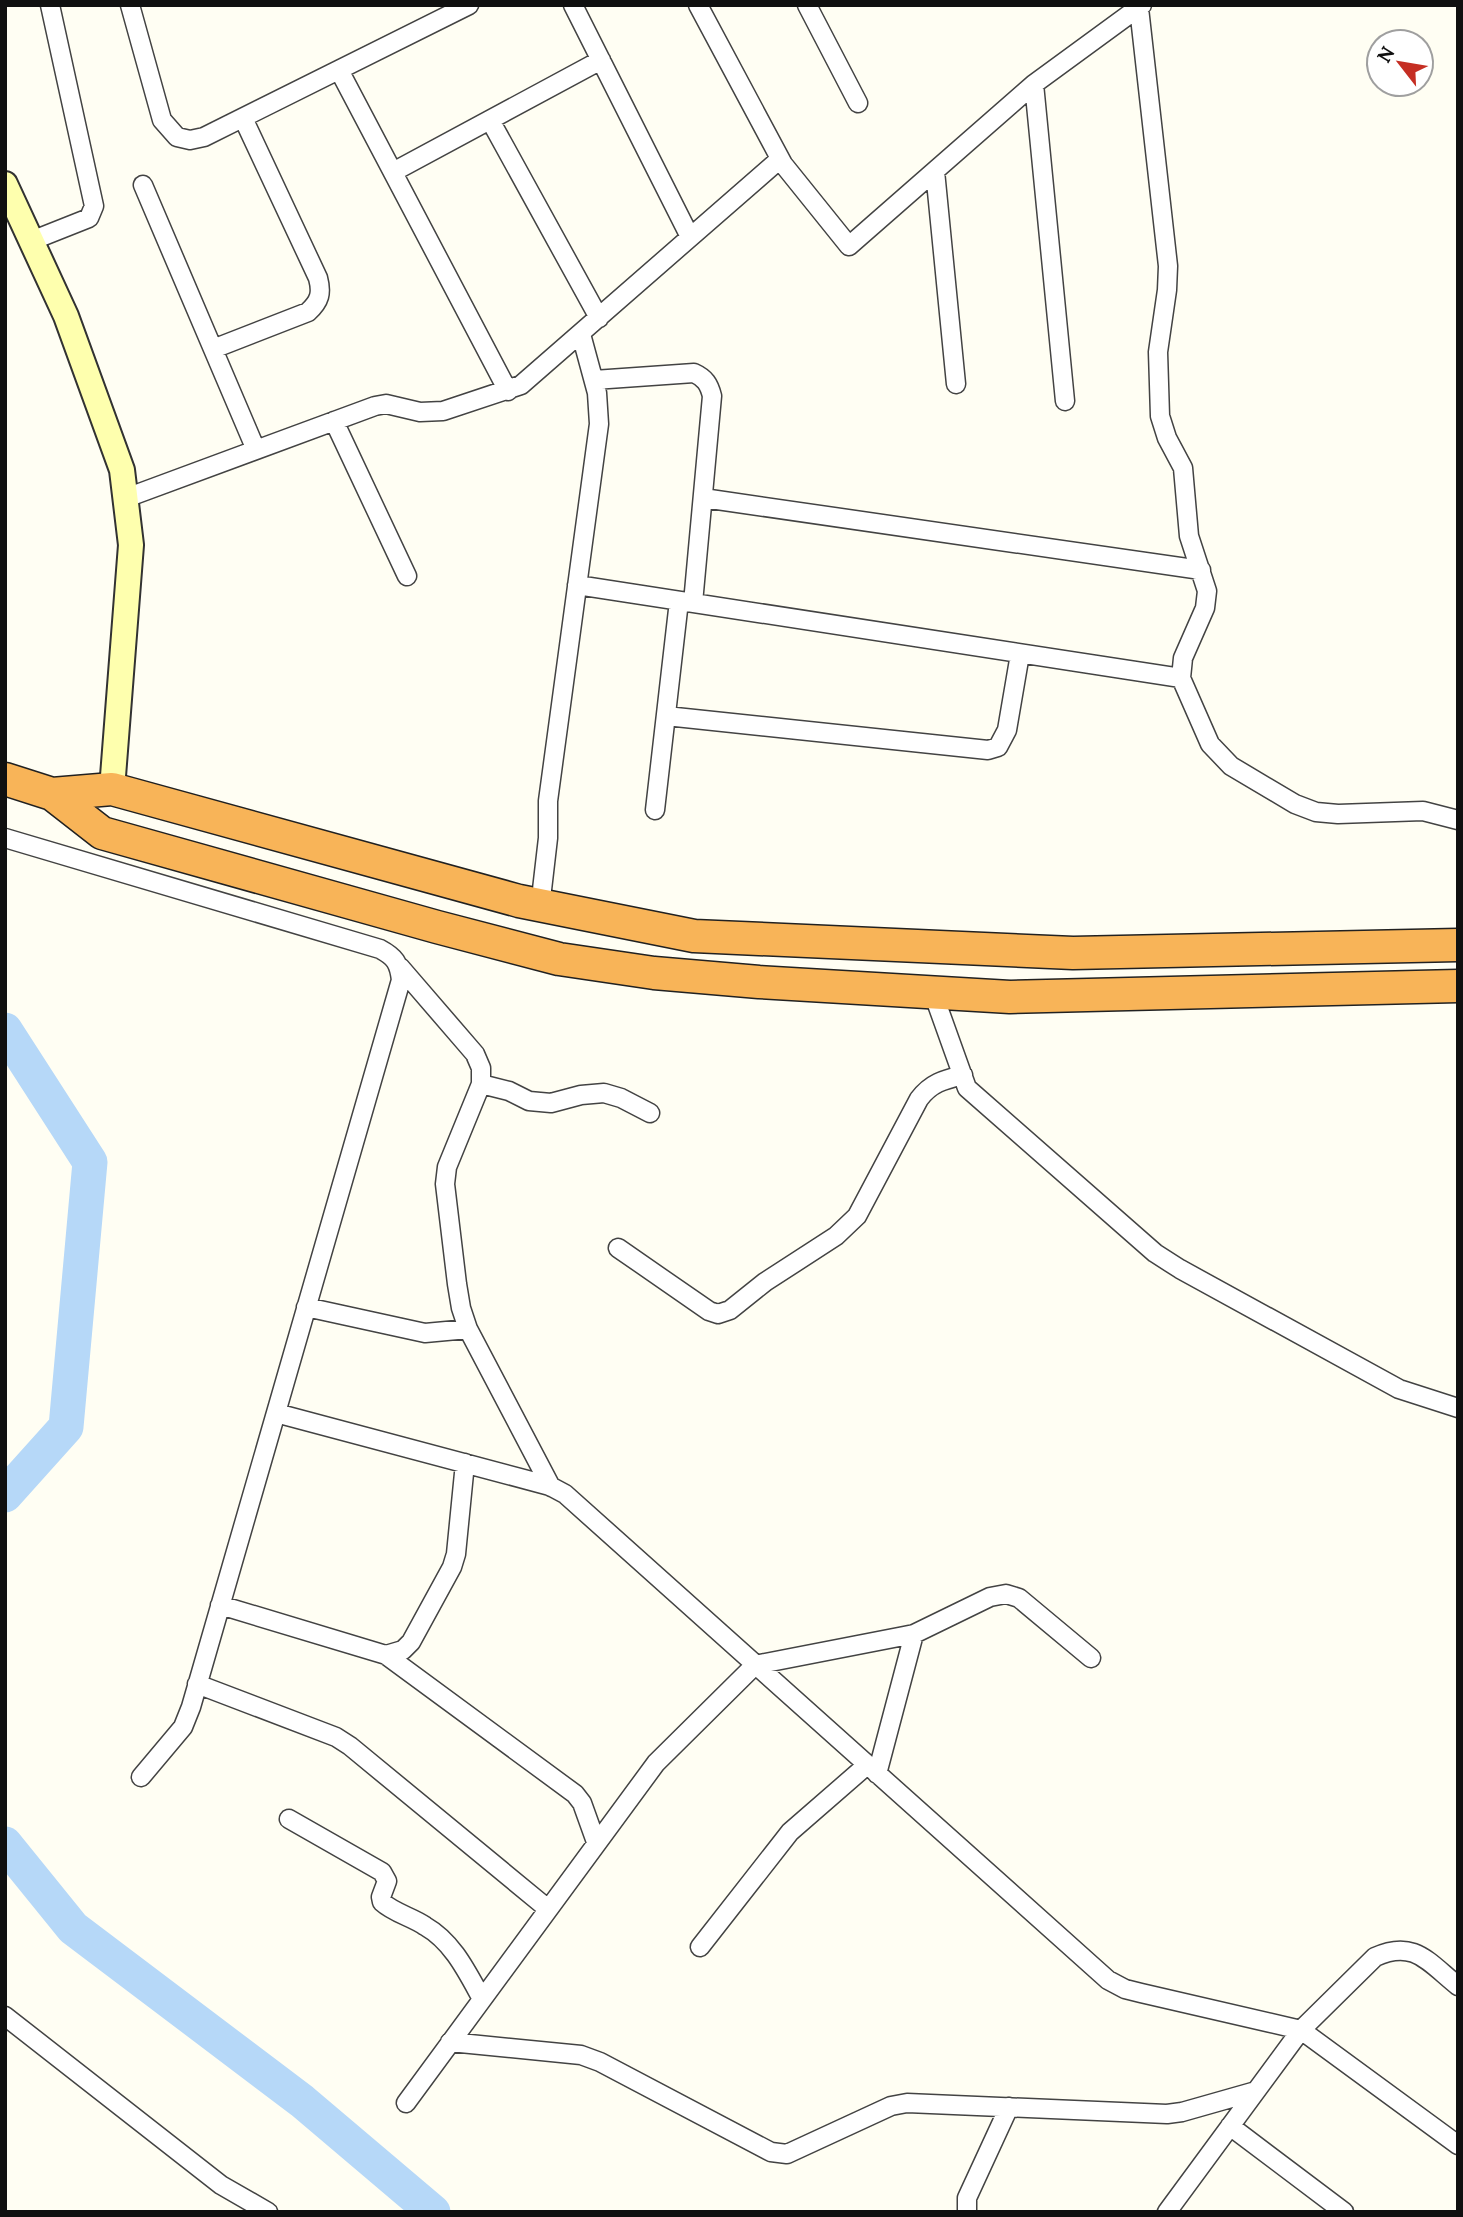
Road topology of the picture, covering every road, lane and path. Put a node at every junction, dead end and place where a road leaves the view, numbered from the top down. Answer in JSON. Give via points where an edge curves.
{"nodes":[{"id":1,"x":50,"y":5,"type":"edge"},
{"id":2,"x":130,"y":5,"type":"edge"},
{"id":3,"x":469,"y":5,"type":"edge"},
{"id":4,"x":573,"y":5,"type":"edge"},
{"id":5,"x":807,"y":5,"type":"edge"},
{"id":6,"x":700,"y":6,"type":"edge"},
{"id":7,"x":1140,"y":6,"type":"edge"},
{"id":8,"x":601,"y":60,"type":"junction"},
{"id":9,"x":339,"y":70,"type":"junction"},
{"id":10,"x":1034,"y":84,"type":"junction"},
{"id":11,"x":858,"y":103,"type":"dead end"},
{"id":12,"x":243,"y":118,"type":"junction"},
{"id":13,"x":491,"y":120,"type":"junction"},
{"id":14,"x":780,"y":159,"type":"junction"},
{"id":15,"x":935,"y":171,"type":"junction"},
{"id":16,"x":393,"y":172,"type":"junction"},
{"id":17,"x":5,"y":184,"type":"edge"},
{"id":18,"x":143,"y":185,"type":"dead end"},
{"id":19,"x":690,"y":237,"type":"junction"},
{"id":20,"x":31,"y":241,"type":"junction"},
{"id":21,"x":599,"y":318,"type":"junction"},
{"id":22,"x":581,"y":334,"type":"junction"},
{"id":23,"x":213,"y":348,"type":"junction"},
{"id":24,"x":594,"y":380,"type":"junction"},
{"id":25,"x":956,"y":384,"type":"dead end"},
{"id":26,"x":508,"y":391,"type":"junction"},
{"id":27,"x":1065,"y":401,"type":"dead end"},
{"id":28,"x":334,"y":421,"type":"junction"},
{"id":29,"x":256,"y":450,"type":"junction"},
{"id":30,"x":126,"y":498,"type":"junction"},
{"id":31,"x":702,"y":498,"type":"junction"},
{"id":32,"x":1201,"y":570,"type":"junction"},
{"id":33,"x":407,"y":576,"type":"dead end"},
{"id":34,"x":577,"y":585,"type":"junction"},
{"id":35,"x":686,"y":602,"type":"junction"},
{"id":36,"x":1020,"y":653,"type":"junction"},
{"id":37,"x":1181,"y":678,"type":"junction"},
{"id":38,"x":666,"y":716,"type":"junction"},
{"id":39,"x":5,"y":779,"type":"edge"},
{"id":40,"x":112,"y":789,"type":"junction"},
{"id":41,"x":52,"y":794,"type":"junction"},
{"id":42,"x":655,"y":810,"type":"dead end"},
{"id":43,"x":1458,"y":820,"type":"edge"},
{"id":44,"x":5,"y":838,"type":"edge"},
{"id":45,"x":540,"y":906,"type":"junction"},
{"id":46,"x":1458,"y":945,"type":"edge"},
{"id":47,"x":400,"y":967,"type":"junction"},
{"id":48,"x":1458,"y":986,"type":"edge"},
{"id":49,"x":933,"y":993,"type":"junction"},
{"id":50,"x":962,"y":1075,"type":"junction"},
{"id":51,"x":481,"y":1084,"type":"junction"},
{"id":52,"x":650,"y":1113,"type":"dead end"},
{"id":53,"x":618,"y":1248,"type":"dead end"},
{"id":54,"x":306,"y":1307,"type":"junction"},
{"id":55,"x":468,"y":1329,"type":"junction"},
{"id":56,"x":1458,"y":1408,"type":"edge"},
{"id":57,"x":276,"y":1413,"type":"junction"},
{"id":58,"x":466,"y":1464,"type":"junction"},
{"id":59,"x":551,"y":1487,"type":"junction"},
{"id":60,"x":220,"y":1605,"type":"junction"},
{"id":61,"x":915,"y":1634,"type":"junction"},
{"id":62,"x":386,"y":1655,"type":"junction"},
{"id":63,"x":1091,"y":1658,"type":"dead end"},
{"id":64,"x":755,"y":1665,"type":"junction"},
{"id":65,"x":197,"y":1684,"type":"junction"},
{"id":66,"x":872,"y":1770,"type":"junction"},
{"id":67,"x":141,"y":1777,"type":"dead end"},
{"id":68,"x":289,"y":1819,"type":"dead end"},
{"id":69,"x":596,"y":1842,"type":"junction"},
{"id":70,"x":548,"y":1909,"type":"junction"},
{"id":71,"x":699,"y":1947,"type":"dead end"},
{"id":72,"x":1458,"y":1986,"type":"edge"},
{"id":73,"x":482,"y":1999,"type":"junction"},
{"id":74,"x":5,"y":2015,"type":"edge"},
{"id":75,"x":1301,"y":2030,"type":"junction"},
{"id":76,"x":450,"y":2042,"type":"junction"},
{"id":77,"x":1256,"y":2091,"type":"junction"},
{"id":78,"x":406,"y":2103,"type":"dead end"},
{"id":79,"x":1009,"y":2107,"type":"junction"},
{"id":80,"x":1230,"y":2126,"type":"junction"},
{"id":81,"x":1458,"y":2145,"type":"edge"},
{"id":82,"x":268,"y":2212,"type":"edge"},
{"id":83,"x":967,"y":2212,"type":"edge"},
{"id":84,"x":1167,"y":2212,"type":"edge"},
{"id":85,"x":1344,"y":2212,"type":"edge"}],
"edges":[{"from":1,"to":20,"type":"street","via":[[94,206],[89,218]]},
{"from":2,"to":12,"type":"street","via":[[162,120],[169,130],[177,137],[197,139]]},
{"from":3,"to":9,"type":"street"},
{"from":4,"to":8,"type":"street"},
{"from":5,"to":11,"type":"street"},
{"from":6,"to":14,"type":"street"},
{"from":7,"to":10,"type":"street"},
{"from":7,"to":32,"type":"street","via":[[1168,266],[1158,352],[1160,416],[1183,468],[1189,536]]},
{"from":8,"to":13,"type":"street"},
{"from":8,"to":19,"type":"street"},
{"from":9,"to":12,"type":"street"},
{"from":9,"to":16,"type":"street"},
{"from":10,"to":15,"type":"street"},
{"from":10,"to":27,"type":"street"},
{"from":12,"to":23,"type":"street","via":[[321,291],[308,312]]},
{"from":13,"to":16,"type":"street"},
{"from":13,"to":21,"type":"street"},
{"from":14,"to":15,"type":"street","via":[[849,246]]},
{"from":14,"to":19,"type":"street"},
{"from":15,"to":25,"type":"street"},
{"from":16,"to":26,"type":"street"},
{"from":17,"to":20,"type":"street"},
{"from":18,"to":23,"type":"street"},
{"from":19,"to":21,"type":"street"},
{"from":20,"to":30,"type":"street","via":[[66,316],[122,470]]},
{"from":21,"to":22,"type":"street"},
{"from":22,"to":24,"type":"street"},
{"from":22,"to":26,"type":"street","via":[[532,377]]},
{"from":23,"to":29,"type":"street"},
{"from":24,"to":31,"type":"street","via":[[694,373],[703,377],[712,396]]},
{"from":24,"to":34,"type":"street","via":[[599,424]]},
{"from":26,"to":28,"type":"street","via":[[443,411],[420,412],[386,404]]},
{"from":28,"to":29,"type":"street"},
{"from":28,"to":33,"type":"street"},
{"from":29,"to":30,"type":"street"},
{"from":30,"to":40,"type":"street","via":[[131,545]]},
{"from":31,"to":32,"type":"street"},
{"from":31,"to":35,"type":"street"},
{"from":32,"to":37,"type":"street","via":[[1207,599],[1183,658]]},
{"from":34,"to":35,"type":"street"},
{"from":34,"to":45,"type":"street","via":[[548,801]]},
{"from":35,"to":36,"type":"street"},
{"from":35,"to":38,"type":"street"},
{"from":36,"to":37,"type":"street"},
{"from":36,"to":38,"type":"street","via":[[1007,730],[998,747],[988,750]]},
{"from":37,"to":43,"type":"street","via":[[1219,756],[1295,804],[1338,814],[1423,811]]},
{"from":38,"to":42,"type":"street"},
{"from":39,"to":41,"type":"highway"},
{"from":40,"to":41,"type":"highway"},
{"from":40,"to":45,"type":"highway"},
{"from":41,"to":49,"type":"highway","via":[[102,833],[559,959],[654,973]]},
{"from":44,"to":47,"type":"street","via":[[380,949],[394,956]]},
{"from":45,"to":46,"type":"highway","via":[[694,936],[1073,953]]},
{"from":47,"to":51,"type":"street","via":[[475,1054]]},
{"from":47,"to":54,"type":"street","via":[[401,980]]},
{"from":48,"to":49,"type":"highway","via":[[1074,997]]},
{"from":49,"to":50,"type":"street"},
{"from":50,"to":53,"type":"street","via":[[927,1088],[857,1216],[836,1236],[730,1310],[709,1311]]},
{"from":50,"to":56,"type":"street","via":[[977,1098],[1167,1262],[1399,1389]]},
{"from":51,"to":52,"type":"street","via":[[529,1101],[551,1103],[604,1093]]},
{"from":51,"to":55,"type":"street","via":[[447,1167],[445,1184],[457,1284]]},
{"from":54,"to":55,"type":"street","via":[[425,1333]]},
{"from":54,"to":57,"type":"street"},
{"from":55,"to":59,"type":"street"},
{"from":57,"to":58,"type":"street"},
{"from":57,"to":60,"type":"street"},
{"from":58,"to":59,"type":"street"},
{"from":58,"to":62,"type":"street","via":[[452,1567],[411,1642]]},
{"from":59,"to":64,"type":"street","via":[[565,1494]]},
{"from":60,"to":62,"type":"street"},
{"from":60,"to":65,"type":"street"},
{"from":61,"to":63,"type":"street","via":[[990,1597],[1006,1594],[1019,1598]]},
{"from":61,"to":64,"type":"street"},
{"from":61,"to":66,"type":"street"},
{"from":62,"to":69,"type":"street","via":[[575,1794]]},
{"from":64,"to":66,"type":"street"},
{"from":64,"to":69,"type":"street","via":[[656,1763]]},
{"from":65,"to":67,"type":"street","via":[[183,1727]]},
{"from":65,"to":70,"type":"street","via":[[336,1737]]},
{"from":66,"to":71,"type":"street","via":[[790,1832]]},
{"from":66,"to":75,"type":"street","via":[[1108,1980],[1133,1991]]},
{"from":68,"to":73,"type":"street","via":[[382,1872],[387,1881],[382,1902],[426,1926],[448,1945]]},
{"from":69,"to":70,"type":"street"},
{"from":70,"to":73,"type":"street"},
{"from":72,"to":75,"type":"street","via":[[1418,1955],[1390,1950],[1375,1956]]},
{"from":73,"to":76,"type":"street"},
{"from":74,"to":82,"type":"street","via":[[221,2185]]},
{"from":75,"to":77,"type":"street"},
{"from":75,"to":81,"type":"street"},
{"from":76,"to":78,"type":"street"},
{"from":76,"to":79,"type":"street","via":[[581,2055],[771,2152],[787,2154],[891,2106]]},
{"from":77,"to":79,"type":"street","via":[[1167,2114]]},
{"from":77,"to":80,"type":"street"},
{"from":79,"to":83,"type":"street","via":[[967,2197]]},
{"from":80,"to":84,"type":"street"},
{"from":80,"to":85,"type":"street"}]}
